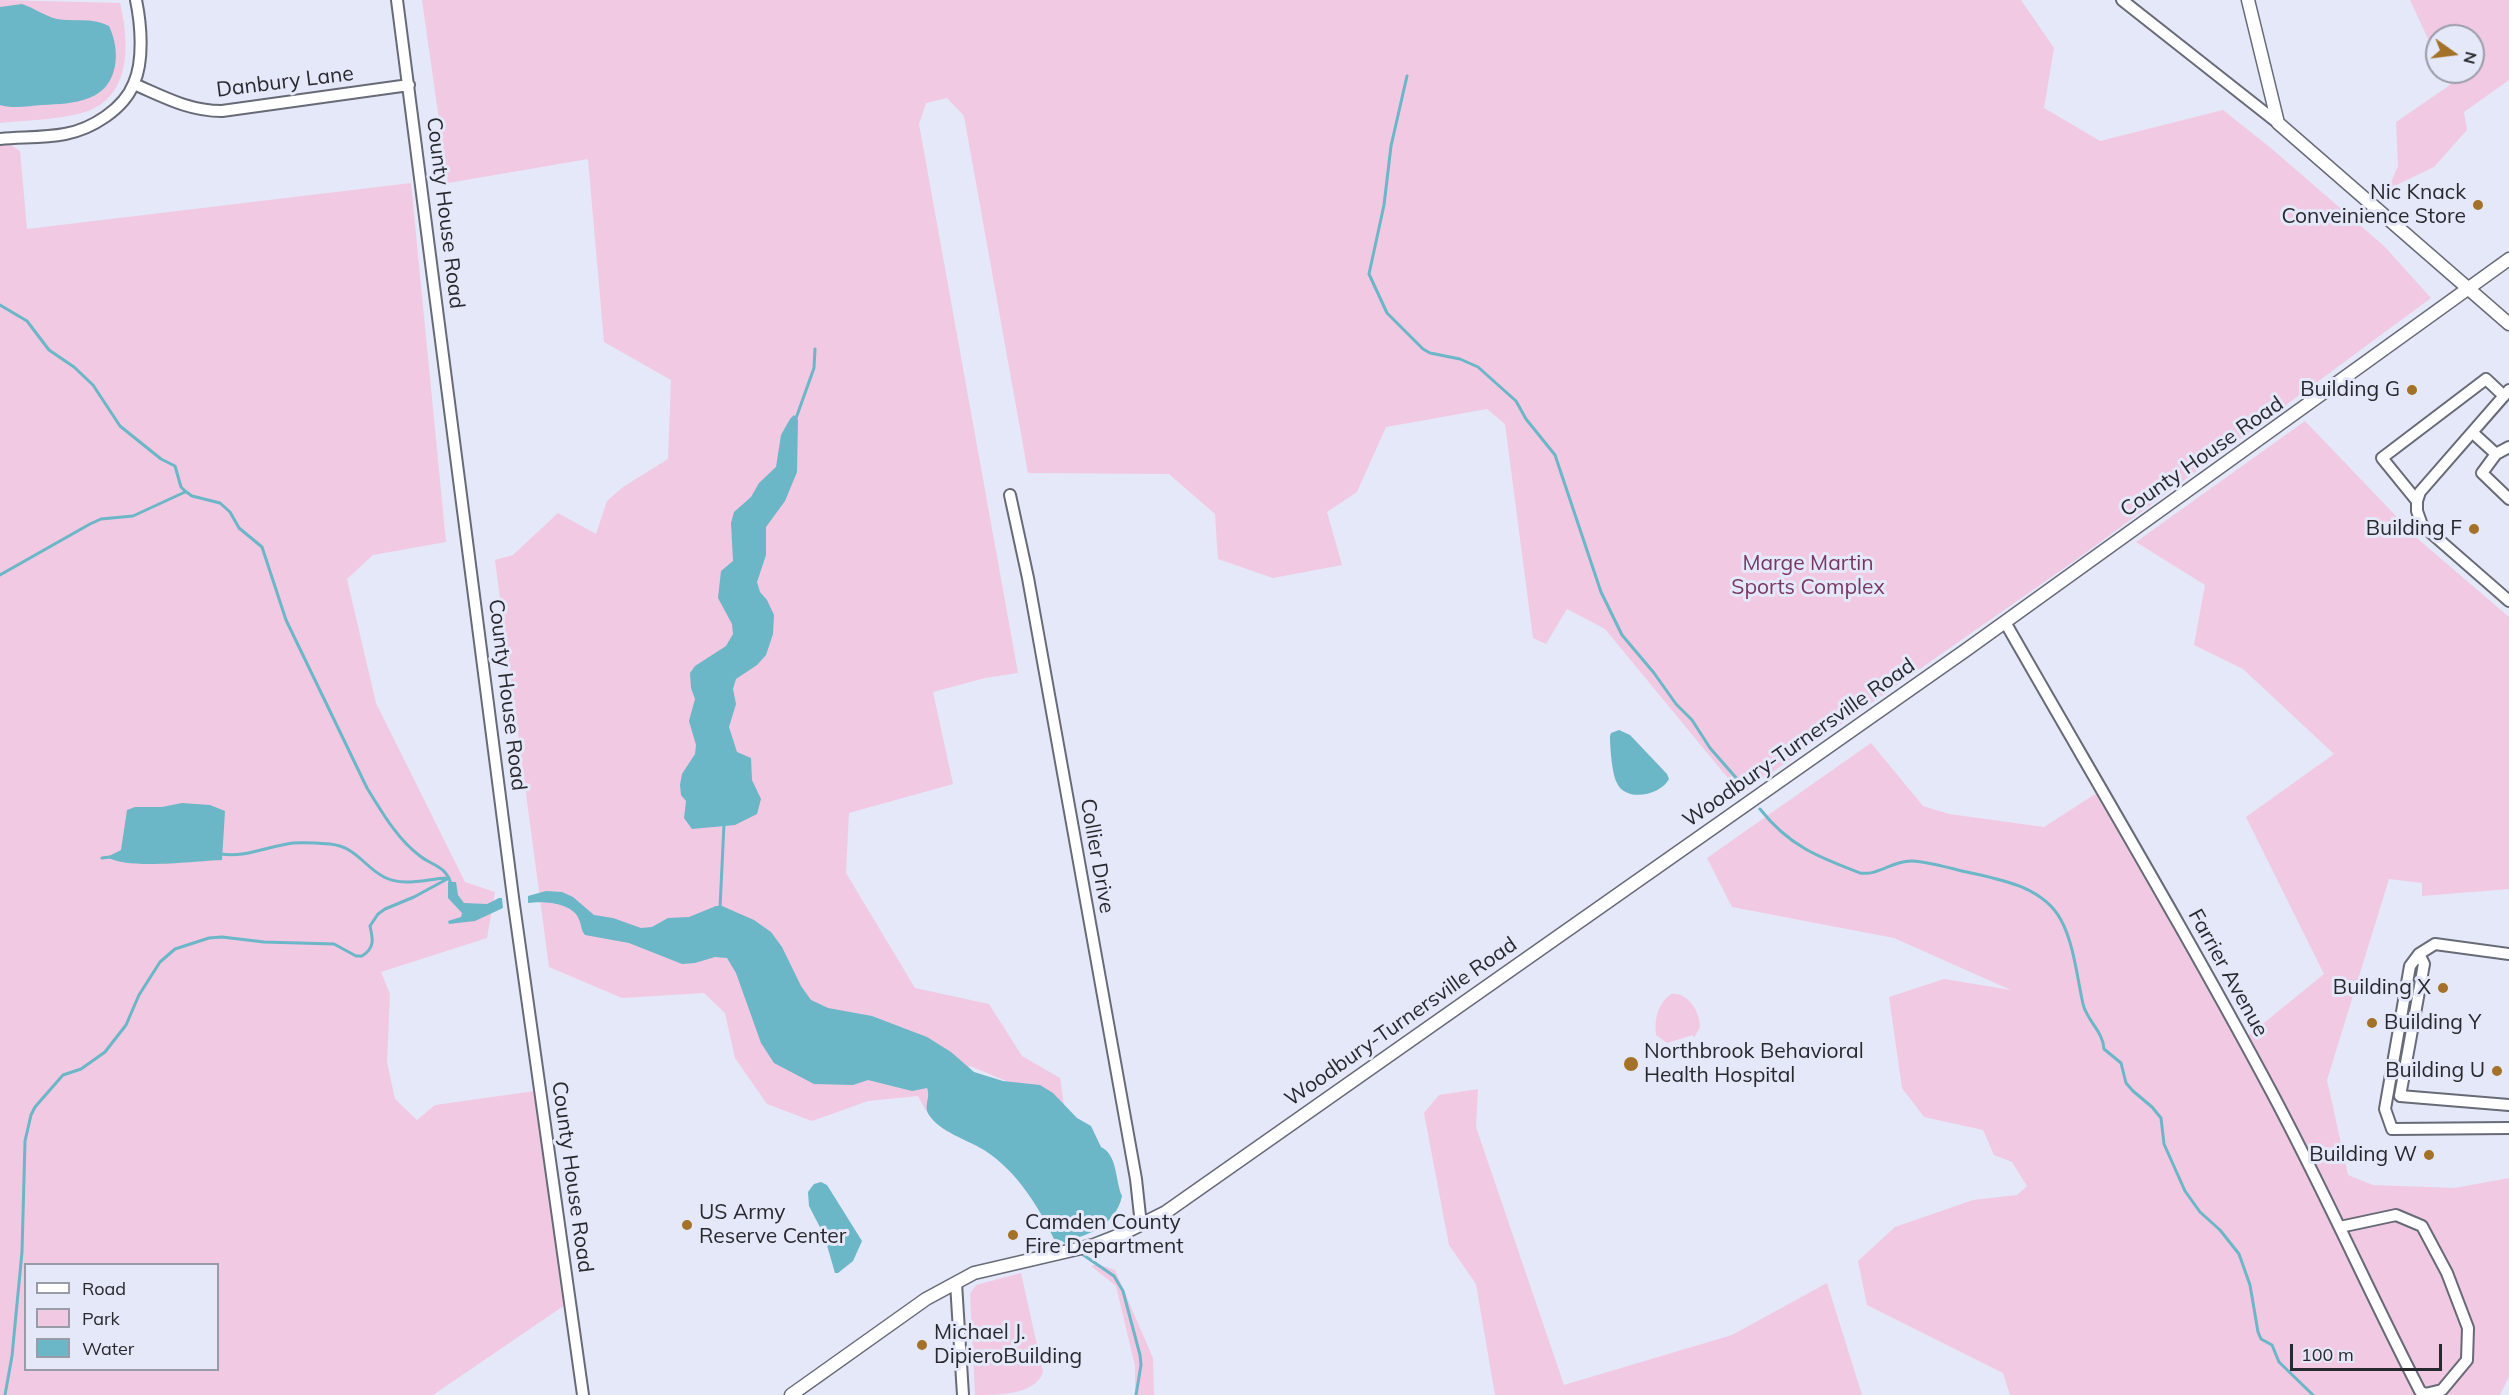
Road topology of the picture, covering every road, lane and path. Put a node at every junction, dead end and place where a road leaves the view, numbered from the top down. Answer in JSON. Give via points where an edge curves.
{"nodes":[{"id":1,"x":136,"y":0,"type":"edge"},
{"id":2,"x":397,"y":0,"type":"edge"},
{"id":3,"x":2122,"y":0,"type":"edge"},
{"id":4,"x":2248,"y":0,"type":"edge"},
{"id":5,"x":134,"y":84,"type":"junction"},
{"id":6,"x":409,"y":85,"type":"junction"},
{"id":7,"x":2278,"y":123,"type":"junction"},
{"id":8,"x":0,"y":139,"type":"edge"},
{"id":9,"x":2509,"y":259,"type":"edge"},
{"id":10,"x":2468,"y":289,"type":"junction"},
{"id":11,"x":2509,"y":324,"type":"edge"},
{"id":12,"x":2507,"y":393,"type":"edge"},
{"id":13,"x":2473,"y":433,"type":"junction"},
{"id":14,"x":2509,"y":447,"type":"edge"},
{"id":15,"x":2496,"y":454,"type":"junction"},
{"id":16,"x":2497,"y":488,"type":"junction"},
{"id":17,"x":2509,"y":488,"type":"edge"},
{"id":18,"x":1010,"y":495,"type":"dead end"},
{"id":19,"x":2509,"y":499,"type":"edge"},
{"id":20,"x":2417,"y":501,"type":"junction"},
{"id":21,"x":2509,"y":601,"type":"edge"},
{"id":22,"x":2006,"y":622,"type":"junction"},
{"id":23,"x":2419,"y":954,"type":"junction"},
{"id":24,"x":2509,"y":954,"type":"edge"},
{"id":25,"x":2509,"y":1105,"type":"edge"},
{"id":26,"x":2509,"y":1128,"type":"edge"},
{"id":27,"x":1141,"y":1225,"type":"junction"},
{"id":28,"x":2340,"y":1227,"type":"junction"},
{"id":29,"x":956,"y":1283,"type":"junction"},
{"id":30,"x":583,"y":1395,"type":"edge"},
{"id":31,"x":791,"y":1395,"type":"edge"},
{"id":32,"x":963,"y":1395,"type":"edge"}],
"edges":[{"from":1,"to":5,"type":"street","via":[[140,61]]},
{"from":2,"to":6,"type":"street","name":"County House Road"},
{"from":3,"to":7,"type":"street"},
{"from":4,"to":7,"type":"main road"},
{"from":5,"to":6,"type":"street","name":"Danbury Lane","via":[[203,111]]},
{"from":5,"to":8,"type":"street","via":[[122,103],[85,128],[64,134]]},
{"from":6,"to":30,"type":"street","name":"County House Road","via":[[514,905]]},
{"from":7,"to":10,"type":"main road"},
{"from":9,"to":10,"type":"main road","name":"County House Road"},
{"from":10,"to":11,"type":"main road"},
{"from":10,"to":22,"type":"main road","name":"County House Road"},
{"from":12,"to":13,"type":"street"},
{"from":12,"to":20,"type":"street","via":[[2486,379],[2382,458]]},
{"from":13,"to":15,"type":"street"},
{"from":13,"to":20,"type":"street","via":[[2420,492]]},
{"from":14,"to":15,"type":"street"},
{"from":15,"to":16,"type":"street","via":[[2482,474]]},
{"from":16,"to":17,"type":"street"},
{"from":16,"to":19,"type":"street"},
{"from":18,"to":27,"type":"street","name":"Collier Drive","via":[[1136,1179]]},
{"from":20,"to":21,"type":"street","via":[[2422,525]]},
{"from":22,"to":27,"type":"main road","name":"Woodbury-Turnersville Road","via":[[1221,1174]]},
{"from":22,"to":28,"type":"street","name":"Farrier Avenue","via":[[2227,1008]]},
{"from":23,"to":24,"type":"street","via":[[2435,944]]},
{"from":23,"to":25,"type":"street","via":[[2424,964],[2400,1096]]},
{"from":23,"to":26,"type":"street","via":[[2410,966],[2385,1108],[2392,1129]]},
{"from":27,"to":29,"type":"main road","name":"Woodbury-Turnersville Road","via":[[1094,1245],[974,1273]]},
{"from":28,"to":28,"type":"street","name":"Farrier Avenue","via":[[2420,1391],[2425,1394],[2442,1390],[2467,1359],[2468,1328],[2447,1273],[2422,1226],[2396,1215]]},
{"from":29,"to":31,"type":"main road","name":"Woodbury-Turnersville Road","via":[[928,1298]]},
{"from":29,"to":32,"type":"street"}]}
